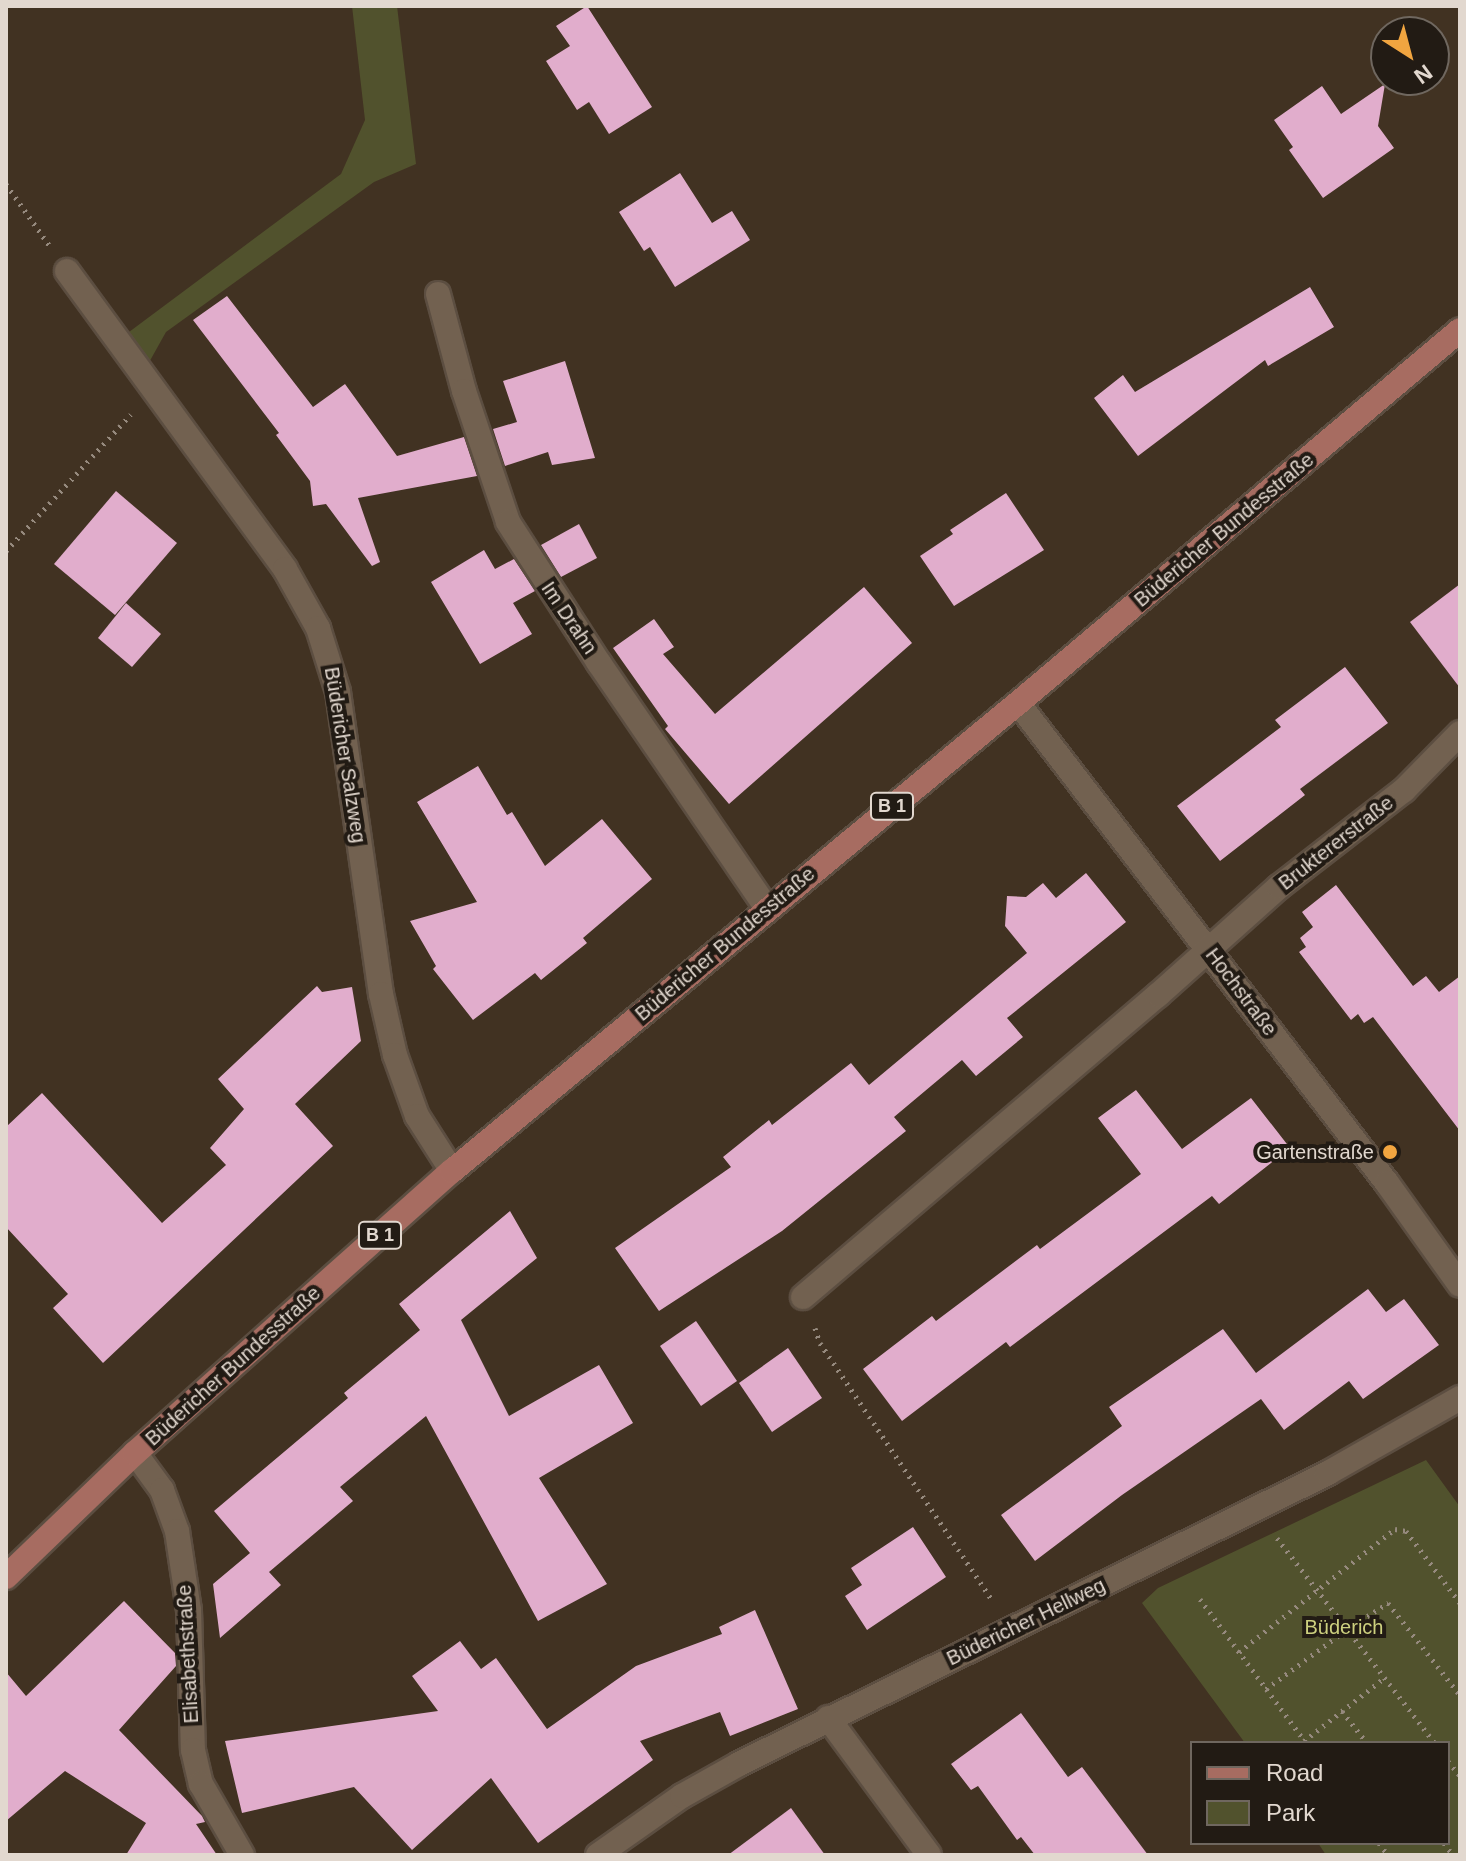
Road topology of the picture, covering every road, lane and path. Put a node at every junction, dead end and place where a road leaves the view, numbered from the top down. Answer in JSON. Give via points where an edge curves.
{"nodes":[{"id":1,"x":6,"y":184,"type":"edge"},
{"id":2,"x":67,"y":271,"type":"joint"},
{"id":3,"x":438,"y":294,"type":"dead end"},
{"id":4,"x":1460,"y":330,"type":"edge"},
{"id":5,"x":154,"y":390,"type":"junction"},
{"id":6,"x":6,"y":551,"type":"edge"},
{"id":7,"x":1018,"y":703,"type":"junction"},
{"id":8,"x":1460,"y":733,"type":"edge"},
{"id":9,"x":767,"y":908,"type":"junction"},
{"id":10,"x":1209,"y":949,"type":"junction"},
{"id":11,"x":452,"y":1171,"type":"junction"},
{"id":12,"x":1460,"y":1285,"type":"edge"},
{"id":13,"x":803,"y":1297,"type":"joint"},
{"id":14,"x":1460,"y":1398,"type":"edge"},
{"id":15,"x":135,"y":1453,"type":"junction"},
{"id":16,"x":1277,"y":1538,"type":"dead end"},
{"id":17,"x":6,"y":1577,"type":"edge"},
{"id":18,"x":986,"y":1590,"type":"dead end"},
{"id":19,"x":1319,"y":1592,"type":"junction"},
{"id":20,"x":1200,"y":1599,"type":"dead end"},
{"id":21,"x":1460,"y":1603,"type":"edge"},
{"id":22,"x":1347,"y":1629,"type":"junction"},
{"id":23,"x":1239,"y":1652,"type":"junction"},
{"id":24,"x":1384,"y":1678,"type":"junction"},
{"id":25,"x":1266,"y":1689,"type":"junction"},
{"id":26,"x":1460,"y":1695,"type":"edge"},
{"id":27,"x":1342,"y":1711,"type":"junction"},
{"id":28,"x":828,"y":1718,"type":"junction"},
{"id":29,"x":1304,"y":1741,"type":"edge"},
{"id":30,"x":1306,"y":1741,"type":"edge"},
{"id":31,"x":1365,"y":1741,"type":"edge"},
{"id":32,"x":1433,"y":1741,"type":"edge"},
{"id":33,"x":242,"y":1855,"type":"edge"},
{"id":34,"x":598,"y":1855,"type":"edge"},
{"id":35,"x":929,"y":1855,"type":"edge"}],
"edges":[{"from":1,"to":2,"type":"path"},
{"from":2,"to":5,"type":"street","name":"Büdericher Salzweg"},
{"from":3,"to":9,"type":"street","name":"Im Drahn","via":[[508,522]]},
{"from":4,"to":7,"type":"main road","name":"Büdericher Bundesstraße","number":"B 1"},
{"from":5,"to":6,"type":"path"},
{"from":5,"to":11,"type":"street","name":"Büdericher Salzweg","via":[[285,569],[318,628],[338,692],[381,994],[395,1055],[417,1116]]},
{"from":7,"to":9,"type":"main road","name":"Büdericher Bundesstraße","number":"B 1"},
{"from":7,"to":10,"type":"street","name":"Hochstraße"},
{"from":8,"to":10,"type":"street","name":"Bruktererstraße","via":[[1404,790]]},
{"from":9,"to":11,"type":"main road","name":"Büdericher Bundesstraße","number":"B 1"},
{"from":10,"to":12,"type":"street","name":"Hochstraße"},
{"from":10,"to":13,"type":"street"},
{"from":11,"to":15,"type":"main road","name":"Büdericher Bundesstraße","number":"B 1"},
{"from":13,"to":18,"type":"path","via":[[820,1343]]},
{"from":14,"to":28,"type":"street","name":"Büdericher Hellweg","via":[[1328,1473]]},
{"from":15,"to":17,"type":"main road","name":"Büdericher Bundesstraße","number":"B 1"},
{"from":15,"to":33,"type":"street","name":"Elisabethstraße","via":[[162,1490],[177,1531],[189,1610],[193,1750],[201,1784]]},
{"from":16,"to":19,"type":"path"},
{"from":19,"to":21,"type":"path","via":[[1395,1529],[1402,1529]]},
{"from":19,"to":22,"type":"path"},
{"from":19,"to":23,"type":"path"},
{"from":20,"to":23,"type":"path"},
{"from":22,"to":24,"type":"path"},
{"from":22,"to":25,"type":"path"},
{"from":22,"to":26,"type":"path","via":[[1388,1603]]},
{"from":23,"to":25,"type":"path"},
{"from":24,"to":27,"type":"path"},
{"from":24,"to":32,"type":"path"},
{"from":25,"to":29,"type":"path"},
{"from":27,"to":30,"type":"path"},
{"from":27,"to":31,"type":"path"},
{"from":28,"to":34,"type":"street","name":"Büdericher Hellweg","via":[[682,1796]]},
{"from":28,"to":35,"type":"street"}]}
